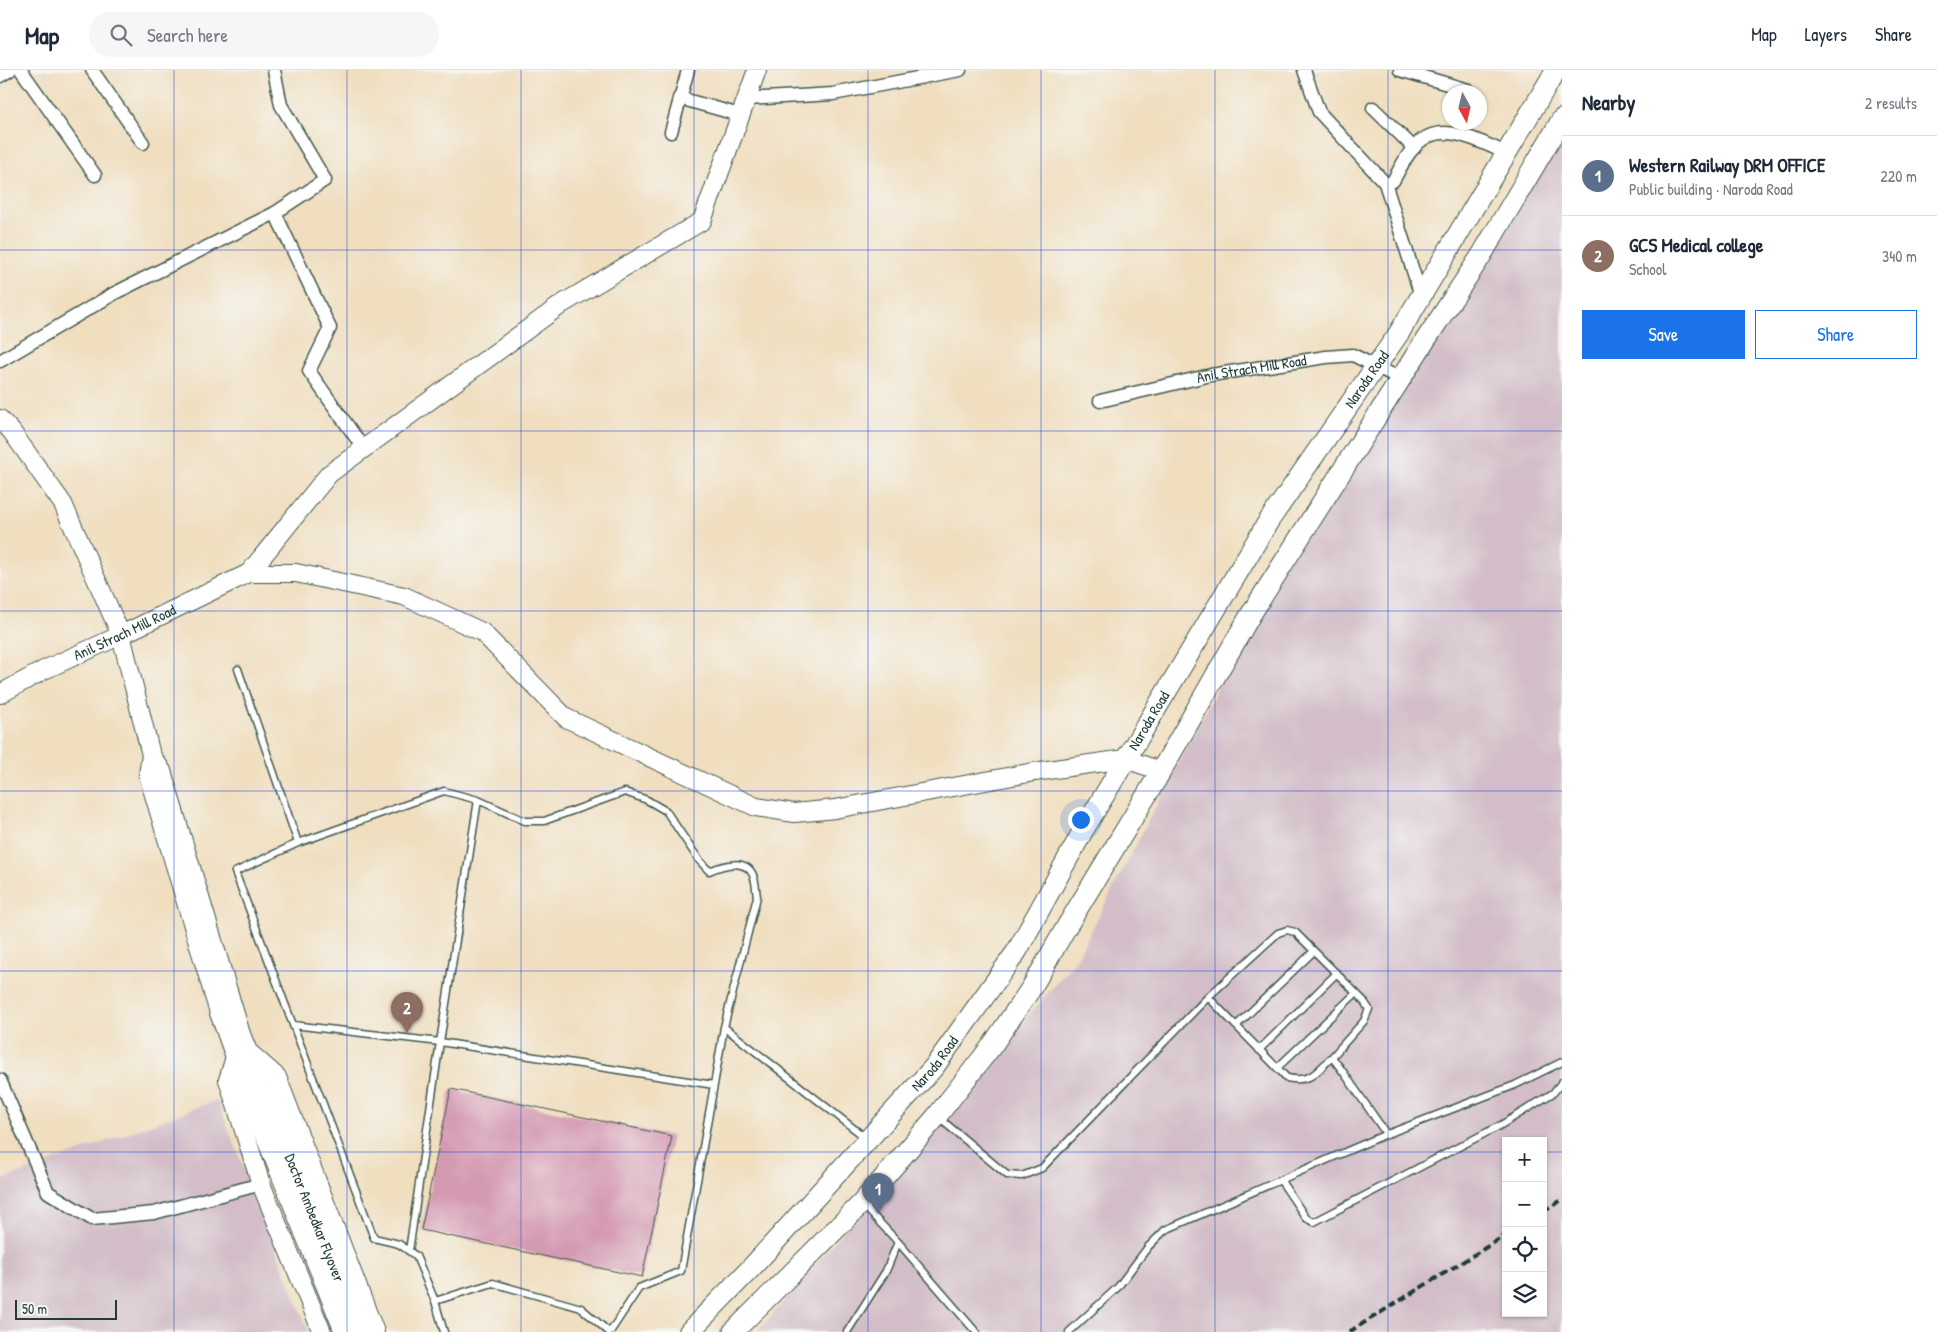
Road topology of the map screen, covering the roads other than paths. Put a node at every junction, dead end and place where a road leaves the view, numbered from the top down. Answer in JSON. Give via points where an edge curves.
{"nodes":[{"id":1,"x":10,"y":70,"type":"edge"},
{"id":2,"x":21,"y":70,"type":"edge"},
{"id":3,"x":92,"y":70,"type":"edge"},
{"id":4,"x":274,"y":70,"type":"edge"},
{"id":5,"x":688,"y":70,"type":"edge"},
{"id":6,"x":757,"y":70,"type":"edge"},
{"id":7,"x":960,"y":70,"type":"edge"},
{"id":8,"x":1304,"y":70,"type":"edge"},
{"id":9,"x":1400,"y":70,"type":"edge"},
{"id":10,"x":1556,"y":70,"type":"edge"},
{"id":11,"x":0,"y":76,"type":"edge"},
{"id":12,"x":1451,"y":85,"type":"edge"},
{"id":13,"x":679,"y":98,"type":"junction"},
{"id":14,"x":743,"y":107,"type":"junction"},
{"id":15,"x":1373,"y":108,"type":"dead end"},
{"id":16,"x":1562,"y":119,"type":"edge"},
{"id":17,"x":1450,"y":130,"type":"edge"},
{"id":18,"x":1458,"y":130,"type":"edge"},
{"id":19,"x":671,"y":132,"type":"dead end"},
{"id":20,"x":143,"y":143,"type":"dead end"},
{"id":21,"x":1414,"y":148,"type":"junction"},
{"id":22,"x":1506,"y":153,"type":"junction"},
{"id":23,"x":95,"y":174,"type":"dead end"},
{"id":24,"x":1393,"y":181,"type":"dead end"},
{"id":25,"x":275,"y":213,"type":"junction"},
{"id":26,"x":1421,"y":296,"type":"junction"},
{"id":27,"x":0,"y":361,"type":"edge"},
{"id":28,"x":1377,"y":366,"type":"junction"},
{"id":29,"x":1401,"y":379,"type":"junction"},
{"id":30,"x":1100,"y":401,"type":"dead end"},
{"id":31,"x":0,"y":419,"type":"edge"},
{"id":32,"x":364,"y":449,"type":"junction"},
{"id":33,"x":249,"y":573,"type":"junction"},
{"id":34,"x":121,"y":635,"type":"junction"},
{"id":35,"x":238,"y":669,"type":"dead end"},
{"id":36,"x":0,"y":694,"type":"edge"},
{"id":37,"x":1125,"y":759,"type":"junction"},
{"id":38,"x":1161,"y":771,"type":"junction"},
{"id":39,"x":478,"y":800,"type":"junction"},
{"id":40,"x":298,"y":843,"type":"junction"},
{"id":41,"x":1314,"y":951,"type":"junction"},
{"id":42,"x":1336,"y":973,"type":"junction"},
{"id":43,"x":1356,"y":993,"type":"junction"},
{"id":44,"x":1208,"y":997,"type":"junction"},
{"id":45,"x":293,"y":1025,"type":"junction"},
{"id":46,"x":1236,"y":1026,"type":"junction"},
{"id":47,"x":724,"y":1027,"type":"junction"},
{"id":48,"x":440,"y":1042,"type":"junction"},
{"id":49,"x":1259,"y":1050,"type":"junction"},
{"id":50,"x":242,"y":1055,"type":"junction"},
{"id":51,"x":1332,"y":1057,"type":"junction"},
{"id":52,"x":1562,"y":1062,"type":"edge"},
{"id":53,"x":1277,"y":1068,"type":"junction"},
{"id":54,"x":0,"y":1080,"type":"edge"},
{"id":55,"x":1562,"y":1082,"type":"edge"},
{"id":56,"x":714,"y":1085,"type":"junction"},
{"id":57,"x":260,"y":1105,"type":"junction"},
{"id":58,"x":938,"y":1116,"type":"junction"},
{"id":59,"x":1387,"y":1135,"type":"junction"},
{"id":60,"x":868,"y":1141,"type":"junction"},
{"id":61,"x":1281,"y":1181,"type":"junction"},
{"id":62,"x":261,"y":1184,"type":"junction"},
{"id":63,"x":861,"y":1204,"type":"junction"},
{"id":64,"x":898,"y":1242,"type":"junction"},
{"id":65,"x":409,"y":1251,"type":"junction"},
{"id":66,"x":434,"y":1301,"type":"junction"},
{"id":67,"x":322,"y":1332,"type":"edge"},
{"id":68,"x":344,"y":1332,"type":"edge"},
{"id":69,"x":360,"y":1332,"type":"edge"},
{"id":70,"x":375,"y":1332,"type":"edge"},
{"id":71,"x":444,"y":1332,"type":"edge"},
{"id":72,"x":610,"y":1332,"type":"edge"},
{"id":73,"x":689,"y":1332,"type":"edge"},
{"id":74,"x":733,"y":1332,"type":"edge"},
{"id":75,"x":847,"y":1332,"type":"edge"},
{"id":76,"x":976,"y":1332,"type":"edge"},
{"id":77,"x":1069,"y":1332,"type":"edge"}],
"edges":[{"from":1,"to":11,"type":"street"},
{"from":2,"to":23,"type":"street"},
{"from":3,"to":20,"type":"street"},
{"from":4,"to":25,"type":"street","via":[[281,105],[325,180]]},
{"from":5,"to":13,"type":"street"},
{"from":6,"to":14,"type":"street"},
{"from":7,"to":14,"type":"street"},
{"from":8,"to":26,"type":"street","via":[[1319,112],[1385,183]]},
{"from":9,"to":12,"type":"street"},
{"from":10,"to":22,"type":"main road","name":"Naroda Road"},
{"from":13,"to":14,"type":"street"},
{"from":13,"to":19,"type":"street"},
{"from":14,"to":32,"type":"street","via":[[702,221],[562,304]]},
{"from":15,"to":21,"type":"street"},
{"from":16,"to":29,"type":"main road","name":"Naroda Road","via":[[1481,256]]},
{"from":17,"to":21,"type":"street","via":[[1422,140]]},
{"from":18,"to":22,"type":"street"},
{"from":21,"to":24,"type":"street"},
{"from":22,"to":26,"type":"main road","name":"Naroda Road"},
{"from":25,"to":27,"type":"street","via":[[116,293]]},
{"from":25,"to":32,"type":"street","via":[[330,328],[309,371]]},
{"from":26,"to":28,"type":"main road","name":"Naroda Road"},
{"from":28,"to":29,"type":"street","name":"Anil Strach Mill Road"},
{"from":28,"to":30,"type":"street","name":"Anil Strach Mill Road","via":[[1353,355],[1308,359],[1211,375]]},
{"from":28,"to":37,"type":"main road","name":"Naroda Road","via":[[1268,522]]},
{"from":29,"to":38,"type":"main road","name":"Naroda Road","via":[[1252,614]]},
{"from":31,"to":34,"type":"street","via":[[62,504]]},
{"from":32,"to":33,"type":"street","via":[[329,474]]},
{"from":33,"to":34,"type":"street","name":"Anil Strach Mill Road"},
{"from":33,"to":37,"type":"street","via":[[296,573],[404,596],[482,632],[566,718],[756,807],[794,813],[835,809],[1034,772]]},
{"from":34,"to":36,"type":"street","name":"Anil Strach Mill Road"},
{"from":34,"to":50,"type":"street","via":[[151,755],[162,772],[241,1034]]},
{"from":35,"to":40,"type":"lane"},
{"from":37,"to":38,"type":"street"},
{"from":37,"to":60,"type":"main road","name":"Naroda Road","via":[[1017,952],[934,1067]]},
{"from":38,"to":58,"type":"main road","name":"Naroda Road","via":[[1032,987]]},
{"from":39,"to":40,"type":"lane","via":[[444,791]]},
{"from":39,"to":47,"type":"lane","via":[[525,821],[544,821],[624,792],[666,811],[709,870],[734,864],[747,867],[754,876],[758,897]]},
{"from":39,"to":48,"type":"lane"},
{"from":40,"to":45,"type":"lane","via":[[235,872]]},
{"from":41,"to":42,"type":"lane"},
{"from":41,"to":44,"type":"lane","via":[[1295,932],[1278,932]]},
{"from":41,"to":46,"type":"lane"},
{"from":42,"to":43,"type":"lane"},
{"from":42,"to":49,"type":"lane"},
{"from":43,"to":51,"type":"lane","via":[[1369,1009],[1368,1016]]},
{"from":43,"to":53,"type":"lane"},
{"from":44,"to":46,"type":"lane"},
{"from":44,"to":58,"type":"lane","via":[[1042,1168],[1022,1176],[1007,1174]]},
{"from":45,"to":48,"type":"lane"},
{"from":45,"to":65,"type":"lane","via":[[374,1238],[399,1244]]},
{"from":46,"to":49,"type":"lane"},
{"from":47,"to":56,"type":"lane"},
{"from":47,"to":60,"type":"lane"},
{"from":48,"to":56,"type":"lane"},
{"from":48,"to":65,"type":"lane"},
{"from":49,"to":53,"type":"lane"},
{"from":50,"to":57,"type":"street"},
{"from":50,"to":62,"type":"street","via":[[228,1080]]},
{"from":50,"to":70,"type":"street","via":[[277,1077]]},
{"from":51,"to":53,"type":"lane","via":[[1311,1077],[1300,1081],[1287,1078]]},
{"from":51,"to":59,"type":"lane"},
{"from":52,"to":59,"type":"lane","via":[[1515,1085]]},
{"from":54,"to":62,"type":"street","via":[[48,1192],[92,1218],[154,1213]]},
{"from":55,"to":61,"type":"lane","via":[[1553,1093],[1501,1125],[1314,1222],[1306,1218]]},
{"from":56,"to":72,"type":"lane","via":[[681,1271],[639,1288]]},
{"from":57,"to":68,"type":"street","name":"Doctor Ambedkar Flyover"},
{"from":57,"to":69,"type":"street","name":"Doctor Ambedkar Flyover"},
{"from":58,"to":63,"type":"main road","name":"Naroda Road"},
{"from":59,"to":61,"type":"lane"},
{"from":60,"to":73,"type":"main road","name":"Naroda Road"},
{"from":61,"to":77,"type":"lane","via":[[1165,1230],[1118,1287]]},
{"from":62,"to":67,"type":"street"},
{"from":63,"to":64,"type":"lane"},
{"from":63,"to":74,"type":"main road","name":"Naroda Road"},
{"from":64,"to":75,"type":"lane","via":[[886,1271]]},
{"from":64,"to":76,"type":"lane"},
{"from":65,"to":66,"type":"lane","via":[[416,1256]]},
{"from":66,"to":71,"type":"lane"},
{"from":66,"to":72,"type":"lane","via":[[493,1283],[581,1308]]}]}
